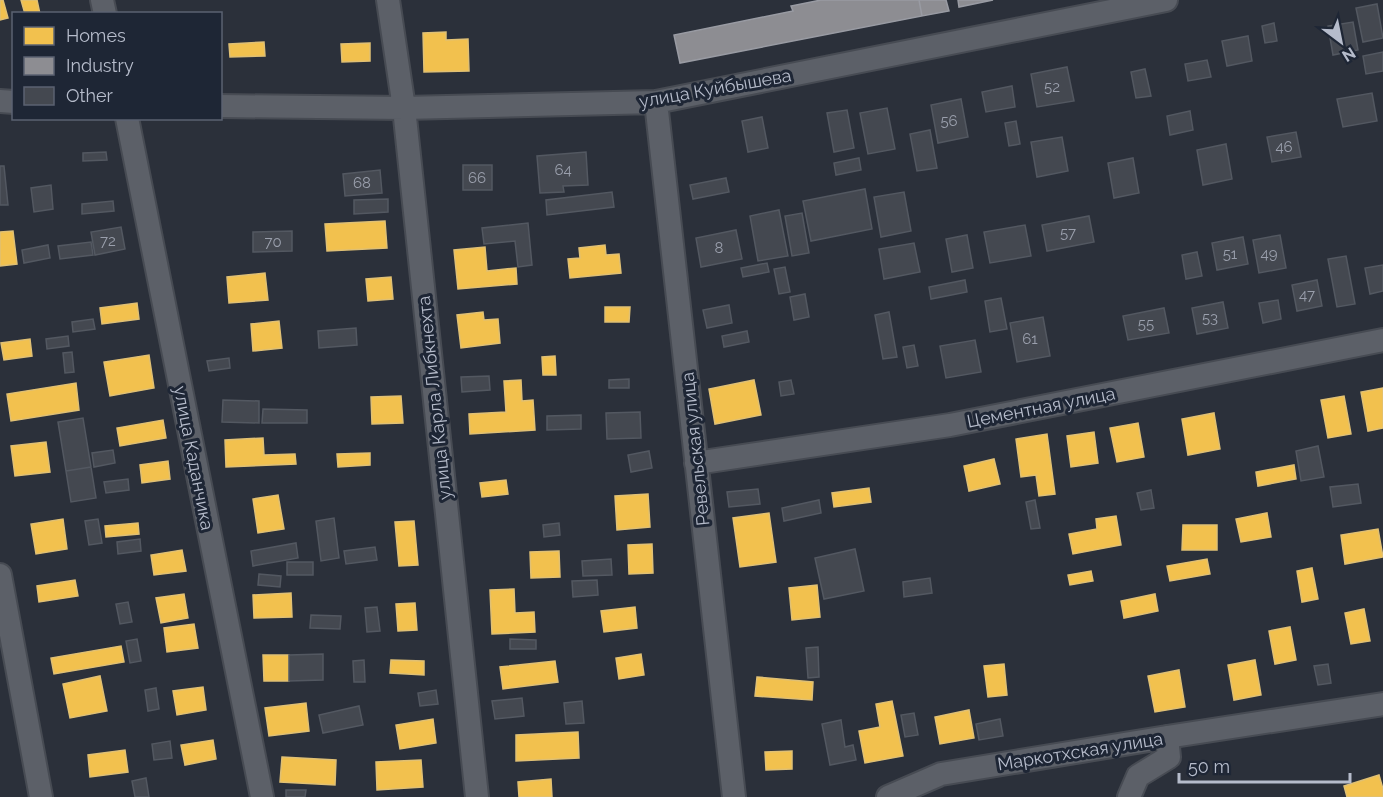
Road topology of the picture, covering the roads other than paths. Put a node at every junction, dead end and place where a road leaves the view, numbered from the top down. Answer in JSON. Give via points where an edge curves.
{"nodes":[{"id":1,"x":388,"y":0,"type":"edge"},
{"id":2,"x":1166,"y":0,"type":"edge"},
{"id":3,"x":656,"y":102,"type":"junction"},
{"id":4,"x":222,"y":106,"type":"edge"},
{"id":5,"x":404,"y":108,"type":"junction"},
{"id":6,"x":127,"y":120,"type":"edge"},
{"id":7,"x":1383,"y":340,"type":"edge"},
{"id":8,"x":696,"y":463,"type":"junction"},
{"id":9,"x":0,"y":575,"type":"edge"},
{"id":10,"x":1383,"y":704,"type":"edge"},
{"id":11,"x":1167,"y":737,"type":"junction"},
{"id":12,"x":41,"y":797,"type":"edge"},
{"id":13,"x":262,"y":797,"type":"edge"},
{"id":14,"x":477,"y":797,"type":"edge"},
{"id":15,"x":734,"y":797,"type":"edge"},
{"id":16,"x":888,"y":797,"type":"edge"},
{"id":17,"x":1129,"y":797,"type":"edge"}],
"edges":[{"from":1,"to":5,"type":"street","name":"улица Карла Либкнехта"},
{"from":2,"to":3,"type":"street","name":"улица Куйбышева"},
{"from":3,"to":5,"type":"street","name":"улица Куйбышева"},
{"from":3,"to":8,"type":"street","name":"Ревельская улица"},
{"from":4,"to":5,"type":"street","name":"улица Куйбышева"},
{"from":5,"to":14,"type":"street","name":"улица Карла Либкнехта"},
{"from":6,"to":13,"type":"street","name":"улица Каданчика"},
{"from":7,"to":8,"type":"street","name":"Цементная улица","via":[[950,425]]},
{"from":8,"to":15,"type":"street","name":"Ревельская улица"},
{"from":9,"to":12,"type":"street"},
{"from":10,"to":11,"type":"street","name":"Маркотхская улица"},
{"from":11,"to":16,"type":"street","name":"Маркотхская улица","via":[[941,774]]},
{"from":11,"to":17,"type":"street","via":[[1169,757],[1138,776]]}]}
